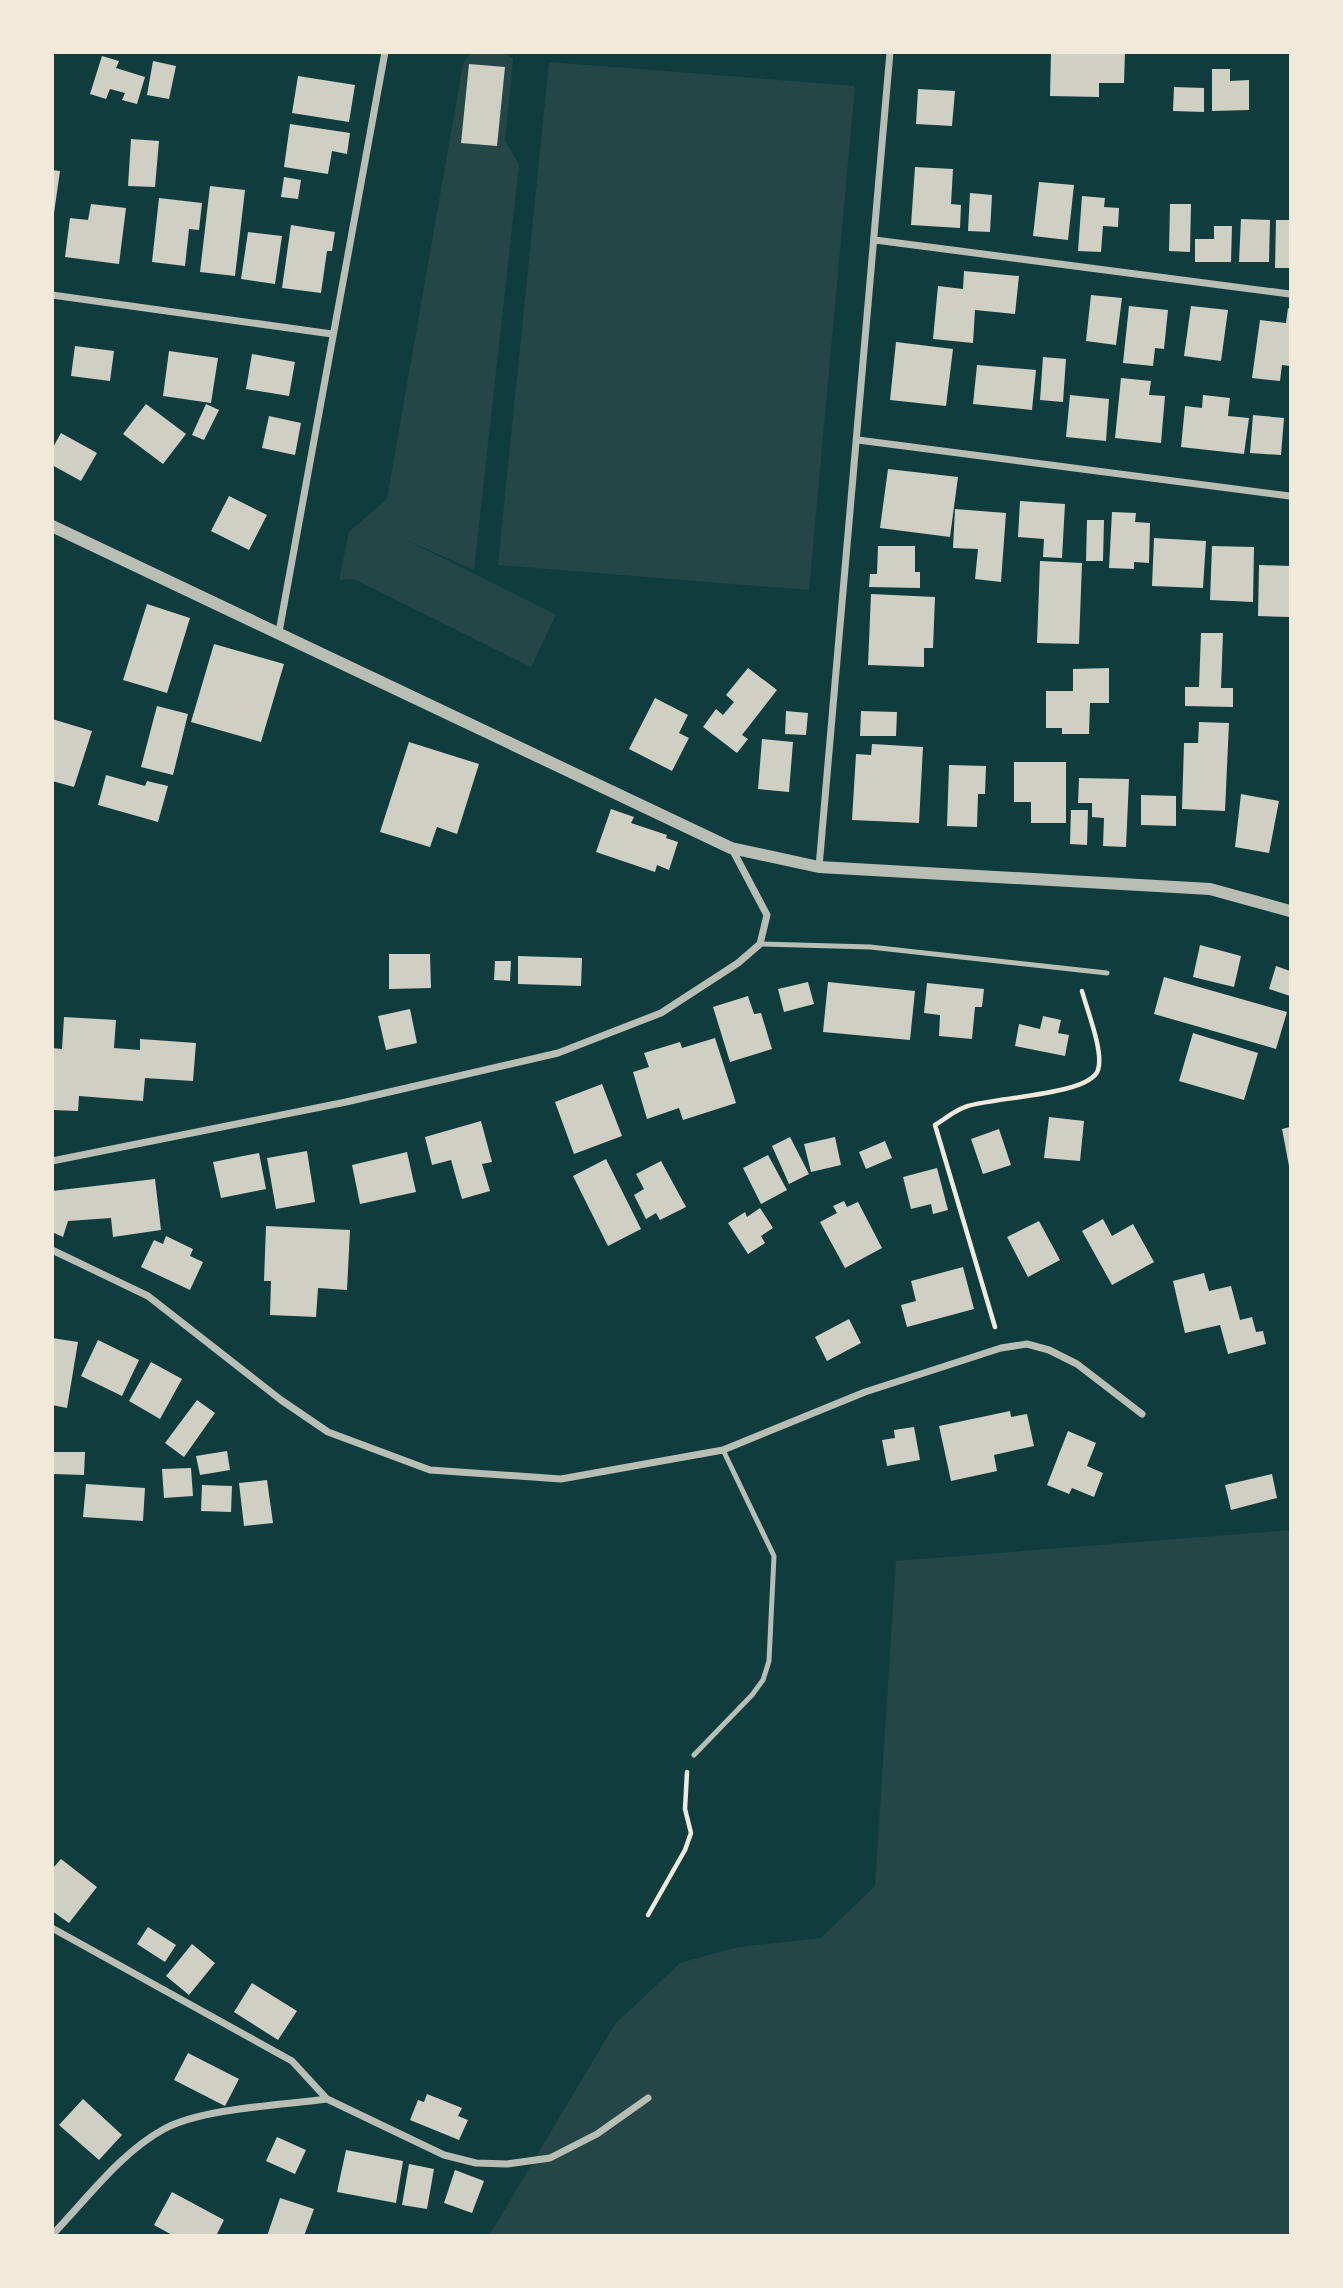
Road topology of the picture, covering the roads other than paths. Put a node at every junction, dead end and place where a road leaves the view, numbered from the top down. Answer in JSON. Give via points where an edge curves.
{"nodes":[{"id":1,"x":384,"y":52,"type":"edge"},
{"id":2,"x":890,"y":52,"type":"edge"},
{"id":3,"x":875,"y":240,"type":"junction"},
{"id":4,"x":1290,"y":294,"type":"edge"},
{"id":5,"x":52,"y":295,"type":"edge"},
{"id":6,"x":331,"y":334,"type":"junction"},
{"id":7,"x":858,"y":440,"type":"junction"},
{"id":8,"x":1290,"y":496,"type":"edge"},
{"id":9,"x":52,"y":526,"type":"edge"},
{"id":10,"x":279,"y":632,"type":"junction"},
{"id":11,"x":731,"y":848,"type":"junction"},
{"id":12,"x":820,"y":867,"type":"junction"},
{"id":13,"x":1290,"y":911,"type":"edge"},
{"id":14,"x":761,"y":944,"type":"junction"},
{"id":15,"x":1107,"y":973,"type":"dead end"},
{"id":16,"x":52,"y":1161,"type":"edge"},
{"id":17,"x":52,"y":1250,"type":"edge"},
{"id":18,"x":1142,"y":1414,"type":"dead end"},
{"id":19,"x":723,"y":1450,"type":"junction"},
{"id":20,"x":694,"y":1755,"type":"road end"},
{"id":21,"x":52,"y":1928,"type":"edge"},
{"id":22,"x":648,"y":2098,"type":"dead end"},
{"id":23,"x":327,"y":2099,"type":"junction"},
{"id":24,"x":52,"y":2235,"type":"edge"}],
"edges":[{"from":1,"to":6,"type":"street"},
{"from":2,"to":3,"type":"street"},
{"from":3,"to":4,"type":"street"},
{"from":3,"to":7,"type":"street"},
{"from":5,"to":6,"type":"street"},
{"from":6,"to":10,"type":"street"},
{"from":7,"to":8,"type":"street"},
{"from":7,"to":12,"type":"street"},
{"from":9,"to":10,"type":"street"},
{"from":10,"to":11,"type":"street"},
{"from":11,"to":12,"type":"street"},
{"from":11,"to":14,"type":"street","via":[[767,915]]},
{"from":12,"to":13,"type":"street","via":[[1210,889]]},
{"from":14,"to":15,"type":"lane","via":[[870,947]]},
{"from":14,"to":16,"type":"street","via":[[661,1013],[558,1053],[346,1102]]},
{"from":17,"to":19,"type":"street","via":[[148,1296],[328,1432],[430,1469],[561,1479]]},
{"from":18,"to":19,"type":"street","via":[[1077,1364],[1027,1344],[1001,1348],[865,1392]]},
{"from":19,"to":20,"type":"lane","via":[[774,1556],[768,1661],[763,1680],[752,1695]]},
{"from":21,"to":23,"type":"street","via":[[292,2061]]},
{"from":22,"to":23,"type":"street","via":[[597,2134],[550,2158],[507,2164],[476,2164],[444,2155]]},
{"from":23,"to":24,"type":"street","via":[[215,2114],[167,2127],[135,2148]]}]}
